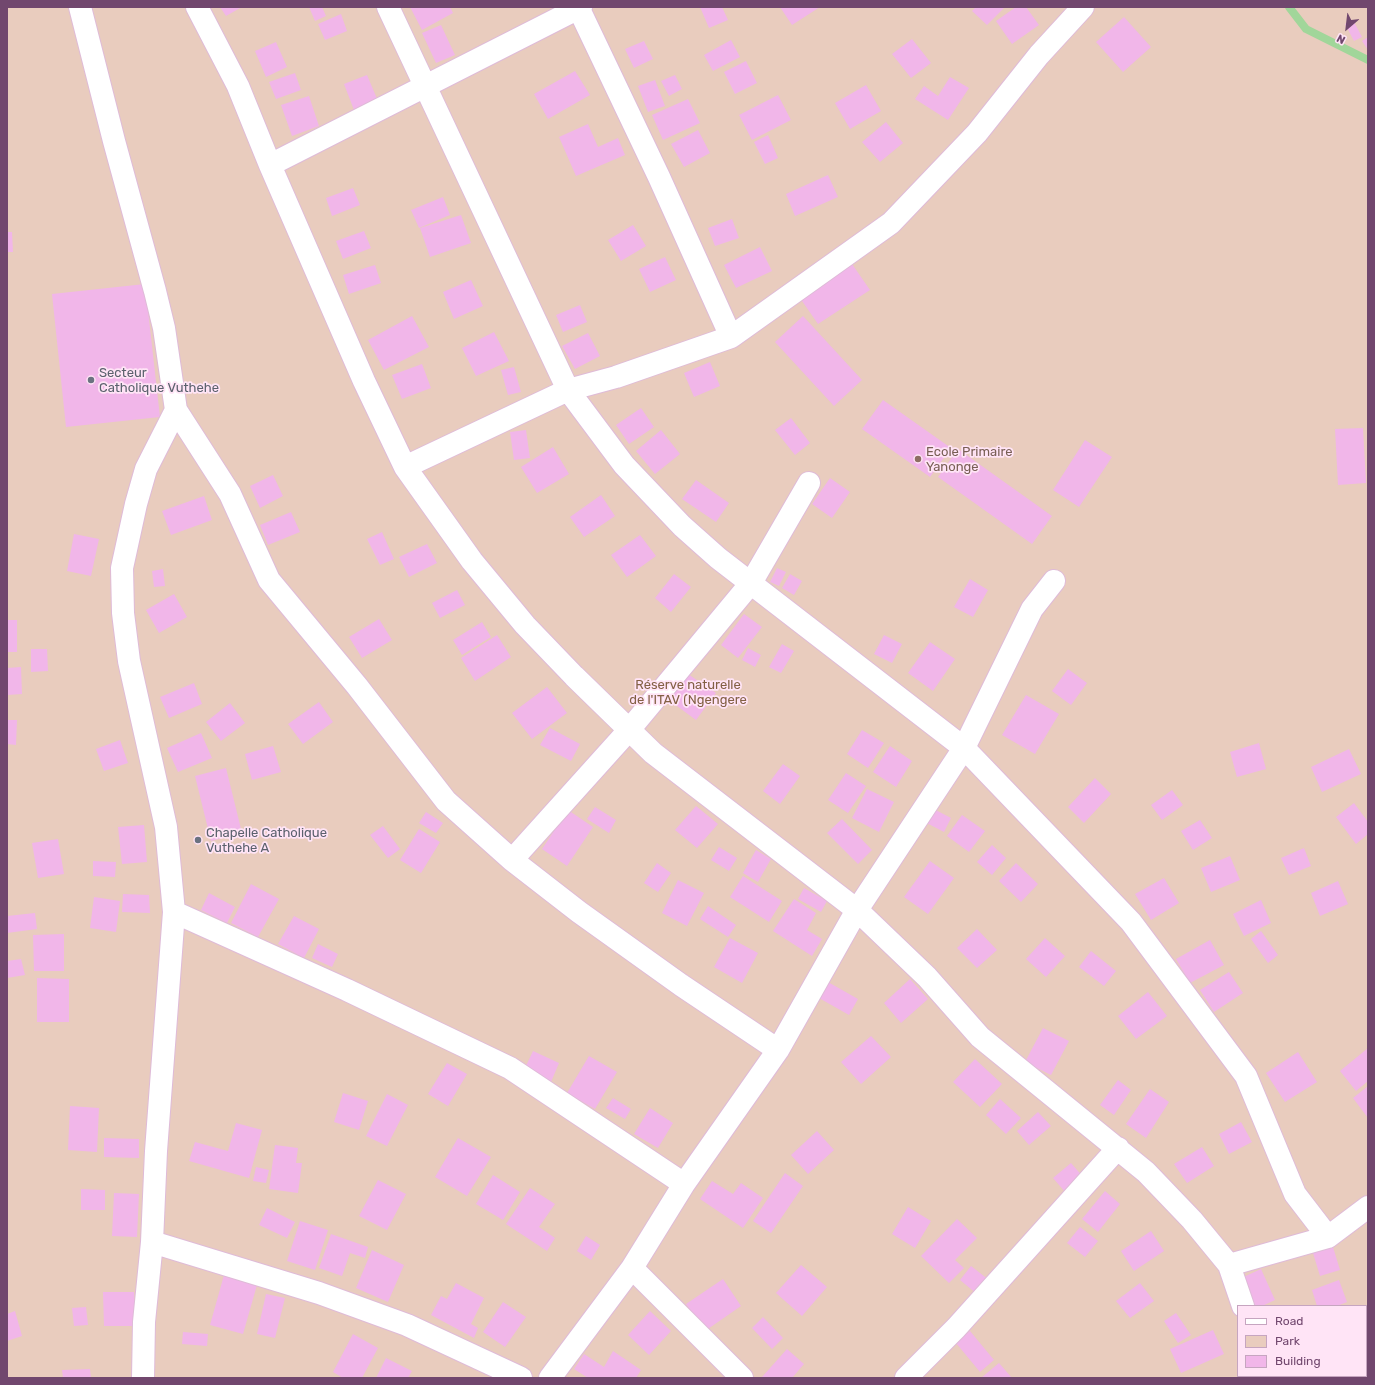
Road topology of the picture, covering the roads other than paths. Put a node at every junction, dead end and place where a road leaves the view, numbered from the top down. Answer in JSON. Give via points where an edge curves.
{"nodes":[{"id":1,"x":80,"y":7,"type":"edge"},
{"id":2,"x":197,"y":7,"type":"edge"},
{"id":3,"x":388,"y":7,"type":"edge"},
{"id":4,"x":1083,"y":7,"type":"edge"},
{"id":5,"x":579,"y":8,"type":"edge"},
{"id":6,"x":426,"y":87,"type":"junction"},
{"id":7,"x":270,"y":165,"type":"junction"},
{"id":8,"x":731,"y":337,"type":"junction"},
{"id":9,"x":568,"y":390,"type":"junction"},
{"id":10,"x":176,"y":410,"type":"junction"},
{"id":11,"x":405,"y":467,"type":"junction"},
{"id":12,"x":809,"y":483,"type":"dead end"},
{"id":13,"x":1054,"y":581,"type":"dead end"},
{"id":14,"x":751,"y":583,"type":"junction"},
{"id":15,"x":628,"y":730,"type":"junction"},
{"id":16,"x":964,"y":748,"type":"junction"},
{"id":17,"x":512,"y":860,"type":"junction"},
{"id":18,"x":857,"y":910,"type":"junction"},
{"id":19,"x":174,"y":912,"type":"junction"},
{"id":20,"x":778,"y":1050,"type":"junction"},
{"id":21,"x":1118,"y":1148,"type":"junction"},
{"id":22,"x":684,"y":1184,"type":"junction"},
{"id":23,"x":1368,"y":1207,"type":"edge"},
{"id":24,"x":1328,"y":1237,"type":"junction"},
{"id":25,"x":152,"y":1242,"type":"junction"},
{"id":26,"x":1229,"y":1265,"type":"junction"},
{"id":27,"x":632,"y":1268,"type":"junction"},
{"id":28,"x":1242,"y":1305,"type":"edge"},
{"id":29,"x":143,"y":1378,"type":"edge"},
{"id":30,"x":521,"y":1378,"type":"edge"},
{"id":31,"x":550,"y":1378,"type":"edge"},
{"id":32,"x":742,"y":1378,"type":"edge"},
{"id":33,"x":906,"y":1378,"type":"edge"}],
"edges":[{"from":1,"to":10,"type":"street","via":[[164,328]]},
{"from":2,"to":7,"type":"street","via":[[238,86]]},
{"from":3,"to":6,"type":"street"},
{"from":4,"to":8,"type":"street","via":[[1039,55],[977,133],[892,223]]},
{"from":5,"to":6,"type":"street"},
{"from":5,"to":8,"type":"street"},
{"from":6,"to":7,"type":"street"},
{"from":6,"to":9,"type":"street"},
{"from":7,"to":11,"type":"street","via":[[364,381]]},
{"from":8,"to":9,"type":"street","via":[[616,377]]},
{"from":9,"to":11,"type":"street"},
{"from":9,"to":14,"type":"street","via":[[624,464],[655,498],[687,530]]},
{"from":10,"to":17,"type":"street","via":[[230,494],[269,580],[357,686],[446,801]]},
{"from":10,"to":19,"type":"street","via":[[146,469],[122,568],[123,613],[129,661],[166,827]]},
{"from":11,"to":15,"type":"street","via":[[472,561],[525,625]]},
{"from":12,"to":14,"type":"street"},
{"from":13,"to":16,"type":"street","via":[[1032,609]]},
{"from":14,"to":15,"type":"street"},
{"from":14,"to":16,"type":"street"},
{"from":15,"to":17,"type":"street"},
{"from":15,"to":18,"type":"street","via":[[654,754]]},
{"from":16,"to":18,"type":"street"},
{"from":16,"to":24,"type":"street","via":[[1131,922],[1246,1076],[1295,1194]]},
{"from":17,"to":20,"type":"street","via":[[598,926]]},
{"from":18,"to":20,"type":"street"},
{"from":18,"to":21,"type":"street","via":[[927,977],[980,1037]]},
{"from":19,"to":22,"type":"street","via":[[347,990],[510,1068]]},
{"from":19,"to":25,"type":"street","via":[[156,1151]]},
{"from":20,"to":22,"type":"street"},
{"from":21,"to":26,"type":"street","via":[[1146,1172],[1192,1220]]},
{"from":21,"to":33,"type":"street","via":[[956,1328]]},
{"from":22,"to":27,"type":"street"},
{"from":23,"to":24,"type":"street"},
{"from":24,"to":26,"type":"street"},
{"from":25,"to":29,"type":"street","via":[[144,1322]]},
{"from":25,"to":30,"type":"street","via":[[319,1293],[407,1325]]},
{"from":26,"to":28,"type":"street"},
{"from":27,"to":31,"type":"street"},
{"from":27,"to":32,"type":"street"}]}
